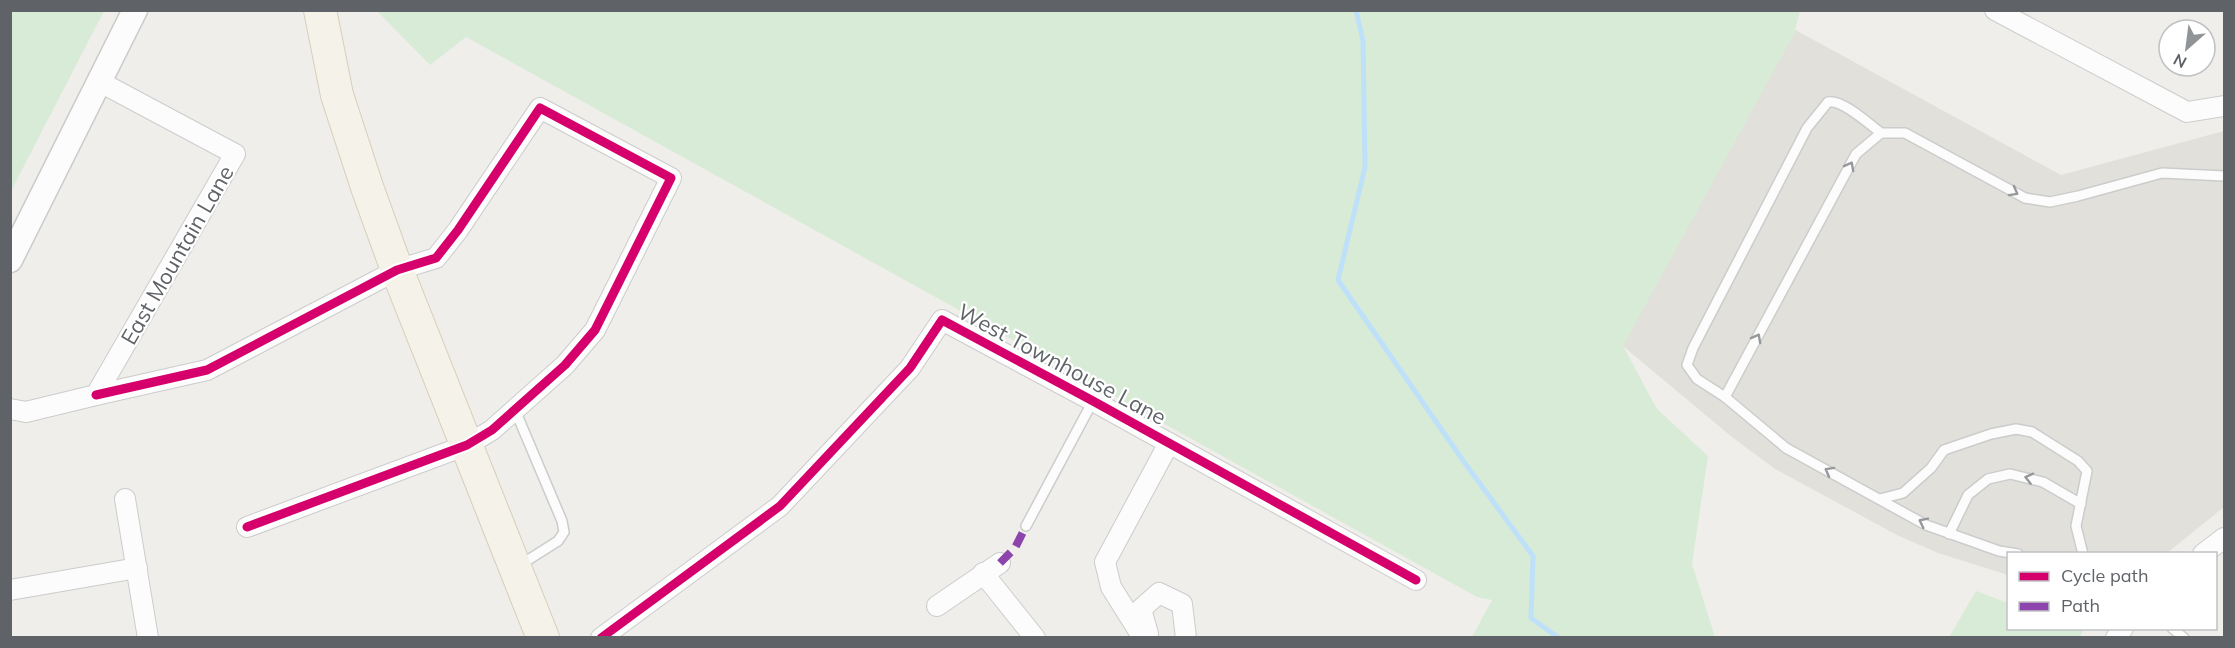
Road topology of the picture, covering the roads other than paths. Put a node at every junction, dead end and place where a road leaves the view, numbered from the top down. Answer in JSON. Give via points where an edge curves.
{"nodes":[{"id":1,"x":135,"y":10,"type":"edge"},
{"id":2,"x":320,"y":10,"type":"edge"},
{"id":3,"x":1995,"y":10,"type":"edge"},
{"id":4,"x":100,"y":82,"type":"junction"},
{"id":5,"x":2224,"y":106,"type":"edge"},
{"id":6,"x":1881,"y":133,"type":"junction"},
{"id":7,"x":2224,"y":176,"type":"edge"},
{"id":8,"x":10,"y":260,"type":"edge"},
{"id":9,"x":397,"y":270,"type":"junction"},
{"id":10,"x":96,"y":396,"type":"junction"},
{"id":11,"x":1725,"y":397,"type":"junction"},
{"id":12,"x":1093,"y":401,"type":"junction"},
{"id":13,"x":10,"y":409,"type":"edge"},
{"id":14,"x":515,"y":410,"type":"junction"},
{"id":15,"x":1169,"y":443,"type":"junction"},
{"id":16,"x":467,"y":445,"type":"junction"},
{"id":17,"x":125,"y":499,"type":"dead end"},
{"id":18,"x":1880,"y":499,"type":"junction"},
{"id":19,"x":2081,"y":504,"type":"junction"},
{"id":20,"x":1026,"y":526,"type":"dead end"},
{"id":21,"x":248,"y":527,"type":"dead end"},
{"id":22,"x":1949,"y":534,"type":"junction"},
{"id":23,"x":2224,"y":538,"type":"edge"},
{"id":24,"x":2007,"y":552,"type":"edge"},
{"id":25,"x":2082,"y":552,"type":"edge"},
{"id":26,"x":2206,"y":552,"type":"edge"},
{"id":27,"x":137,"y":568,"type":"junction"},
{"id":28,"x":516,"y":568,"type":"junction"},
{"id":29,"x":1416,"y":580,"type":"dead end"},
{"id":30,"x":10,"y":590,"type":"edge"},
{"id":31,"x":937,"y":606,"type":"dead end"},
{"id":32,"x":148,"y":638,"type":"edge"},
{"id":33,"x":543,"y":638,"type":"edge"},
{"id":34,"x":602,"y":638,"type":"edge"},
{"id":35,"x":1035,"y":638,"type":"edge"},
{"id":36,"x":1143,"y":638,"type":"edge"},
{"id":37,"x":1149,"y":638,"type":"edge"},
{"id":38,"x":1186,"y":638,"type":"edge"}],
"edges":[{"from":1,"to":4,"type":"street"},
{"from":2,"to":9,"type":"main road","via":[[337,95]]},
{"from":3,"to":5,"type":"street","via":[[2187,112]]},
{"from":4,"to":8,"type":"street"},
{"from":4,"to":10,"type":"street","name":"East Mountain Lane","via":[[236,154]]},
{"from":6,"to":7,"type":"lane","one_way":true,"via":[[1905,133],[2025,198],[2050,202],[2162,173]]},
{"from":11,"to":6,"type":"lane","one_way":true,"via":[[1856,154]]},
{"from":6,"to":11,"type":"lane","via":[[1833,101],[1807,128],[1687,365],[1697,379]]},
{"from":9,"to":10,"type":"street","via":[[207,370]]},
{"from":9,"to":14,"type":"street","via":[[436,258],[540,108],[671,178],[595,330],[566,365]]},
{"from":9,"to":16,"type":"main road"},
{"from":10,"to":13,"type":"street","via":[[26,412]]},
{"from":18,"to":11,"type":"lane","one_way":true,"via":[[1786,448]]},
{"from":12,"to":15,"type":"street","name":"West Townhouse Lane"},
{"from":12,"to":20,"type":"lane"},
{"from":12,"to":34,"type":"street","name":"West Townhouse Lane","via":[[942,320],[910,368],[780,506]]},
{"from":14,"to":16,"type":"street"},
{"from":14,"to":28,"type":"lane","via":[[564,532],[558,541]]},
{"from":15,"to":29,"type":"street","name":"West Townhouse Lane"},
{"from":15,"to":36,"type":"street","via":[[1106,562],[1111,587]]},
{"from":16,"to":21,"type":"street"},
{"from":16,"to":28,"type":"main road"},
{"from":17,"to":27,"type":"street"},
{"from":18,"to":19,"type":"lane","via":[[1904,493],[1944,450],[2016,429],[2032,432],[2087,471]]},
{"from":22,"to":18,"type":"lane","one_way":true},
{"from":19,"to":22,"type":"lane","one_way":true,"via":[[2043,482],[2010,474],[1988,479],[1968,495]]},
{"from":19,"to":25,"type":"lane","via":[[2076,526]]},
{"from":22,"to":24,"type":"lane"},
{"from":23,"to":26,"type":"street"},
{"from":27,"to":30,"type":"street"},
{"from":27,"to":32,"type":"street"},
{"from":28,"to":33,"type":"main road"},
{"from":31,"to":35,"type":"street","via":[[992,568]]},
{"from":37,"to":38,"type":"street","via":[[1141,609],[1159,593],[1182,604]]}]}
